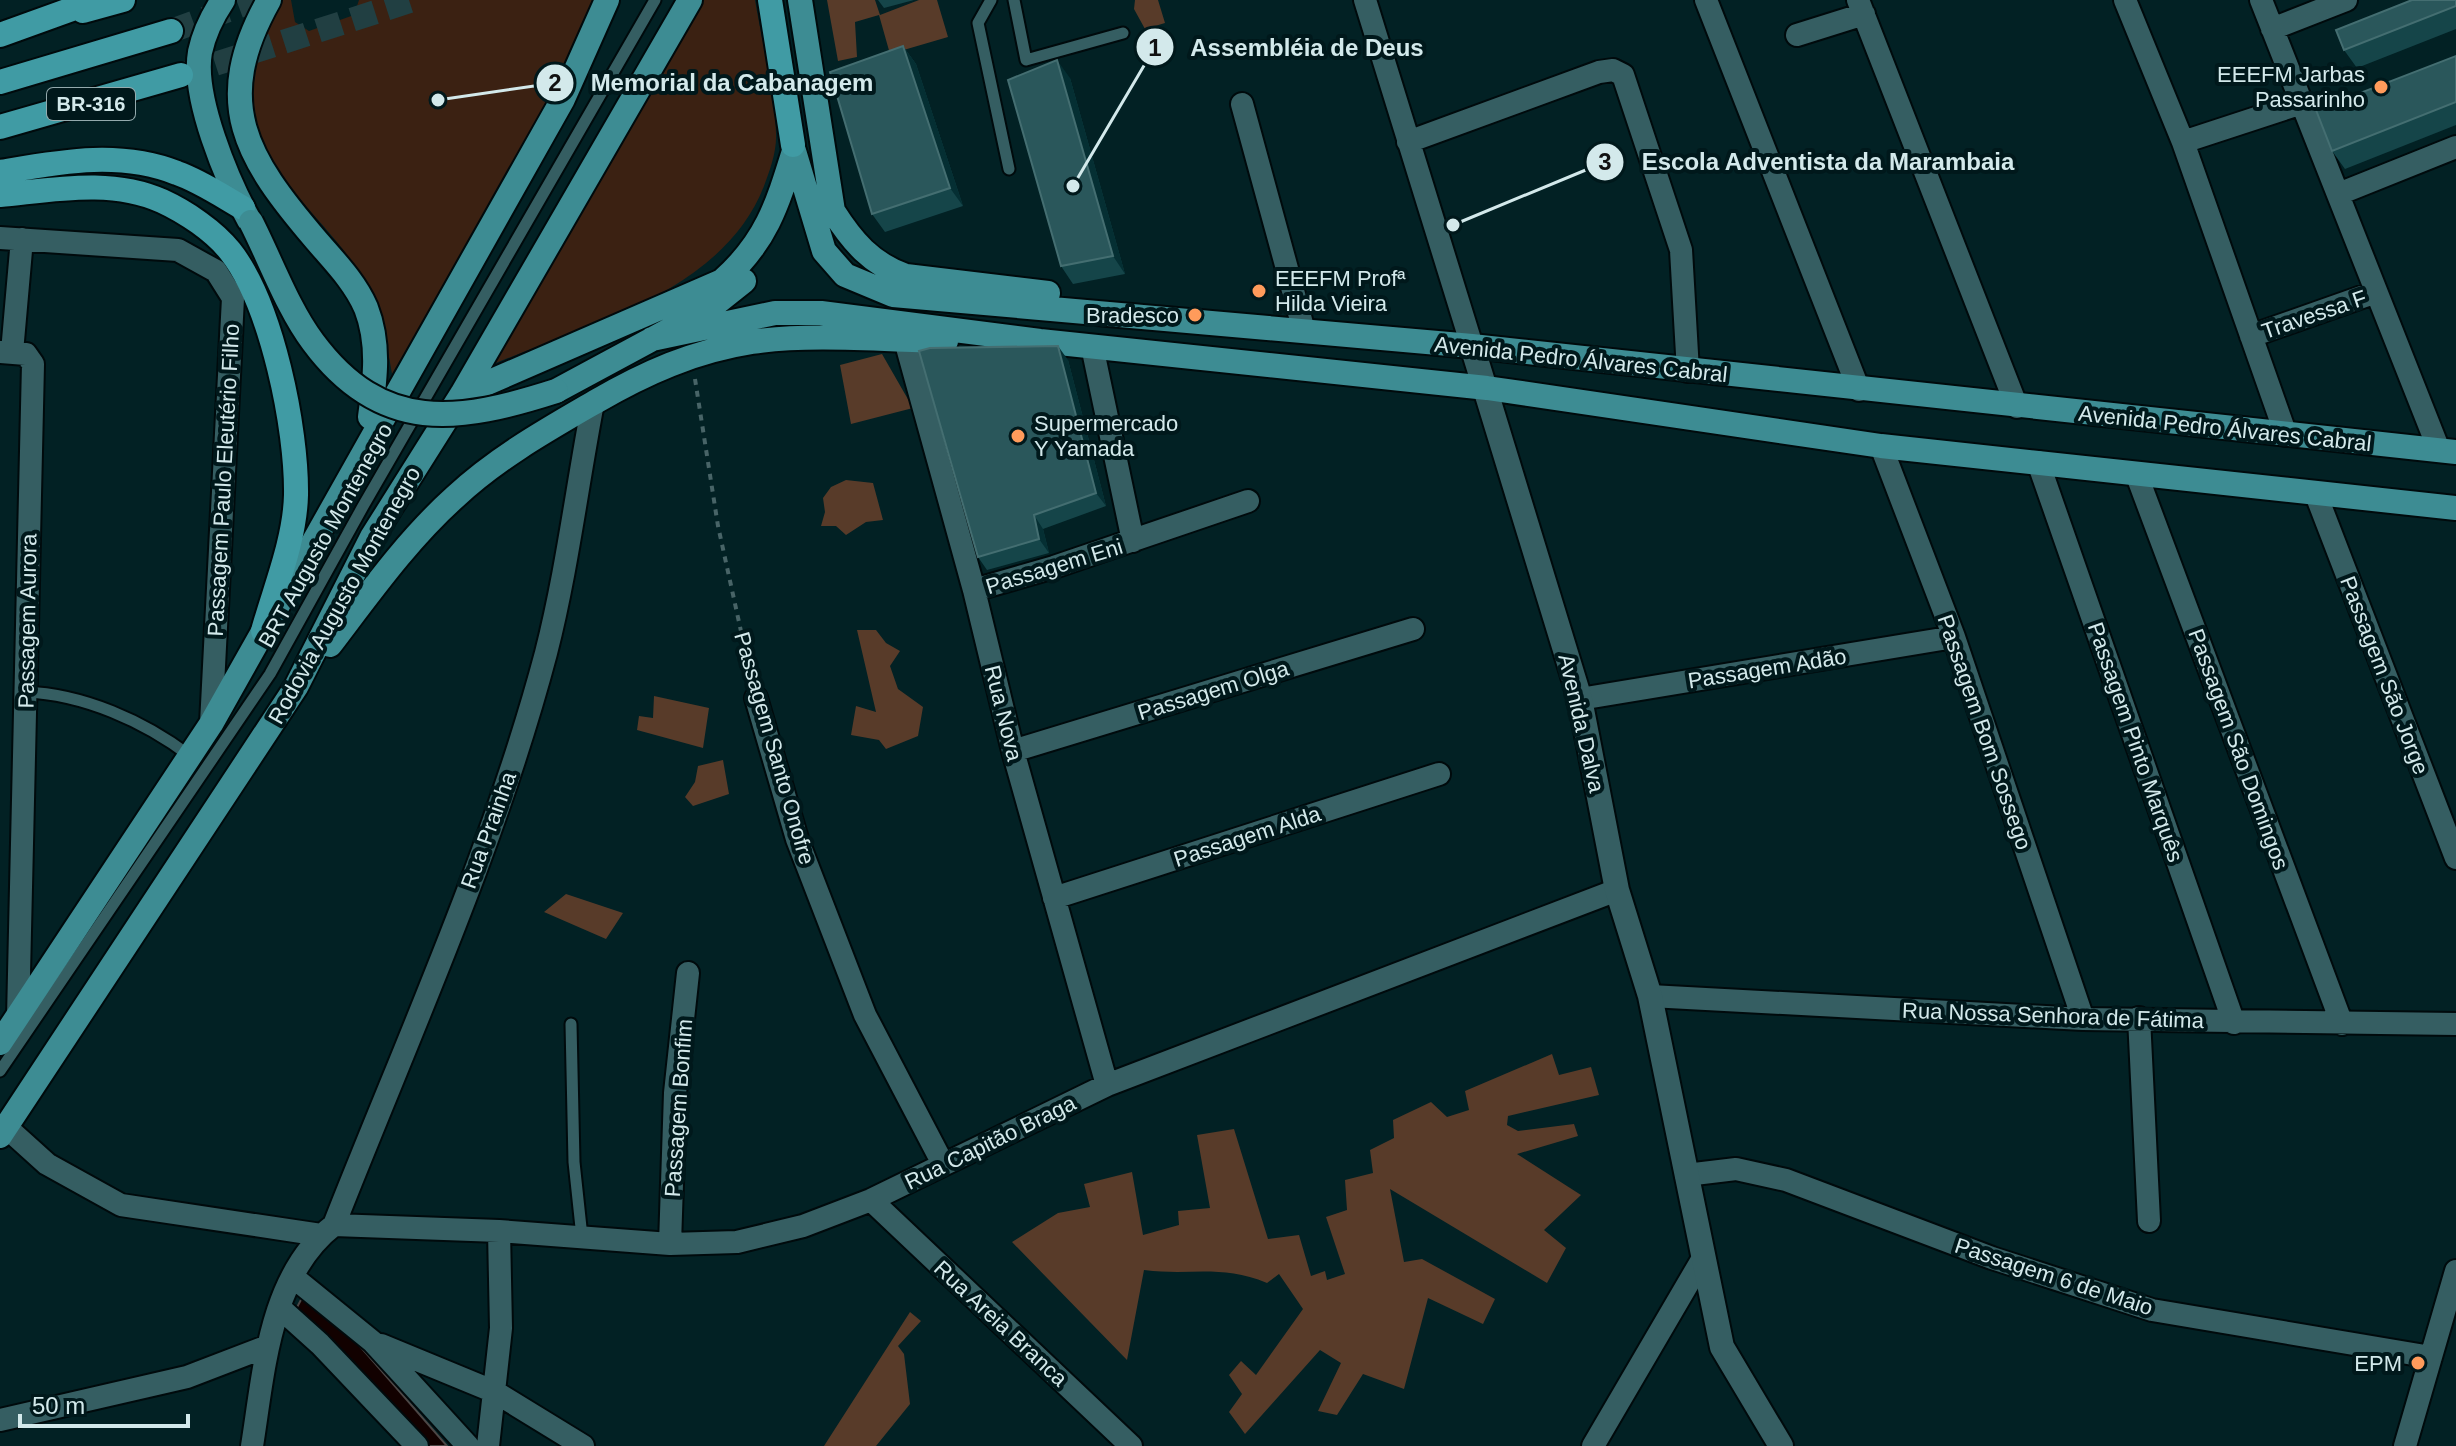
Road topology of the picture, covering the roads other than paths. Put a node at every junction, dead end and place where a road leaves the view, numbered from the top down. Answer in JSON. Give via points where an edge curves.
{"nodes":[{"id":1,"x":97,"y":0,"type":"edge"},
{"id":2,"x":123,"y":0,"type":"edge"},
{"id":3,"x":223,"y":0,"type":"edge"},
{"id":4,"x":269,"y":0,"type":"edge"},
{"id":5,"x":607,"y":0,"type":"edge"},
{"id":6,"x":655,"y":0,"type":"edge"},
{"id":7,"x":690,"y":0,"type":"edge"},
{"id":8,"x":770,"y":0,"type":"edge"},
{"id":9,"x":800,"y":0,"type":"edge"},
{"id":10,"x":991,"y":0,"type":"edge"},
{"id":11,"x":1014,"y":0,"type":"edge"},
{"id":12,"x":1365,"y":0,"type":"edge"},
{"id":13,"x":1706,"y":0,"type":"edge"},
{"id":14,"x":2125,"y":0,"type":"edge"},
{"id":15,"x":2261,"y":0,"type":"edge"},
{"id":16,"x":2346,"y":0,"type":"edge"},
{"id":17,"x":1861,"y":7,"type":"edge"},
{"id":18,"x":38,"y":22,"type":"junction"},
{"id":19,"x":2272,"y":29,"type":"junction"},
{"id":20,"x":171,"y":31,"type":"tunnel mouth"},
{"id":21,"x":1123,"y":33,"type":"dead end"},
{"id":22,"x":0,"y":35,"type":"edge"},
{"id":23,"x":1797,"y":35,"type":"dead end"},
{"id":24,"x":181,"y":75,"type":"tunnel mouth"},
{"id":25,"x":0,"y":82,"type":"edge"},
{"id":26,"x":2302,"y":103,"type":"junction"},
{"id":27,"x":1242,"y":104,"type":"dead end"},
{"id":28,"x":0,"y":127,"type":"edge"},
{"id":29,"x":1408,"y":142,"type":"junction"},
{"id":30,"x":2183,"y":142,"type":"junction"},
{"id":31,"x":2456,"y":147,"type":"edge"},
{"id":32,"x":794,"y":148,"type":"junction"},
{"id":33,"x":1009,"y":169,"type":"dead end"},
{"id":34,"x":0,"y":172,"type":"edge"},
{"id":35,"x":2341,"y":193,"type":"junction"},
{"id":36,"x":0,"y":195,"type":"edge"},
{"id":37,"x":247,"y":215,"type":"junction"},
{"id":38,"x":11,"y":239,"type":"edge"},
{"id":39,"x":2376,"y":292,"type":"junction"},
{"id":40,"x":1167,"y":318,"type":"junction"},
{"id":41,"x":1304,"y":331,"type":"junction"},
{"id":42,"x":2251,"y":336,"type":"junction"},
{"id":43,"x":652,"y":339,"type":"junction"},
{"id":44,"x":905,"y":340,"type":"junction"},
{"id":45,"x":1040,"y":341,"type":"junction"},
{"id":46,"x":1092,"y":346,"type":"junction"},
{"id":47,"x":1472,"y":346,"type":"junction"},
{"id":48,"x":6,"y":352,"type":"edge"},
{"id":49,"x":1688,"y":371,"type":"junction"},
{"id":50,"x":1487,"y":388,"type":"junction"},
{"id":51,"x":1859,"y":390,"type":"junction"},
{"id":52,"x":462,"y":394,"type":"junction"},
{"id":53,"x":593,"y":403,"type":"junction"},
{"id":54,"x":2017,"y":407,"type":"junction"},
{"id":55,"x":2286,"y":435,"type":"junction"},
{"id":56,"x":1881,"y":446,"type":"junction"},
{"id":57,"x":2448,"y":451,"type":"edge"},
{"id":58,"x":360,"y":462,"type":"junction"},
{"id":59,"x":2038,"y":462,"type":"junction"},
{"id":60,"x":2136,"y":473,"type":"junction"},
{"id":61,"x":2315,"y":492,"type":"junction"},
{"id":62,"x":1248,"y":501,"type":"dead end"},
{"id":63,"x":2456,"y":508,"type":"edge"},
{"id":64,"x":1133,"y":541,"type":"junction"},
{"id":65,"x":974,"y":590,"type":"junction"},
{"id":66,"x":1413,"y":629,"type":"dead end"},
{"id":67,"x":263,"y":631,"type":"junction"},
{"id":68,"x":1954,"y":637,"type":"junction"},
{"id":69,"x":296,"y":687,"type":"junction"},
{"id":70,"x":25,"y":692,"type":"junction"},
{"id":71,"x":756,"y":698,"type":"road end"},
{"id":72,"x":1580,"y":699,"type":"junction"},
{"id":73,"x":211,"y":724,"type":"junction"},
{"id":74,"x":1013,"y":751,"type":"junction"},
{"id":75,"x":190,"y":756,"type":"junction"},
{"id":76,"x":1439,"y":774,"type":"dead end"},
{"id":77,"x":2456,"y":858,"type":"edge"},
{"id":78,"x":1617,"y":890,"type":"junction"},
{"id":79,"x":1054,"y":898,"type":"junction"},
{"id":80,"x":688,"y":973,"type":"dead end"},
{"id":81,"x":1650,"y":996,"type":"junction"},
{"id":82,"x":18,"y":1018,"type":"junction"},
{"id":83,"x":2139,"y":1018,"type":"junction"},
{"id":84,"x":2083,"y":1019,"type":"junction"},
{"id":85,"x":2234,"y":1023,"type":"junction"},
{"id":86,"x":571,"y":1024,"type":"dead end"},
{"id":87,"x":2342,"y":1024,"type":"junction"},
{"id":88,"x":2456,"y":1024,"type":"edge"},
{"id":89,"x":0,"y":1043,"type":"edge"},
{"id":90,"x":0,"y":1071,"type":"edge"},
{"id":91,"x":1107,"y":1085,"type":"junction"},
{"id":92,"x":3,"y":1132,"type":"edge"},
{"id":93,"x":943,"y":1164,"type":"junction"},
{"id":94,"x":1686,"y":1175,"type":"junction"},
{"id":95,"x":871,"y":1200,"type":"junction"},
{"id":96,"x":2149,"y":1221,"type":"dead end"},
{"id":97,"x":328,"y":1230,"type":"junction"},
{"id":98,"x":499,"y":1231,"type":"junction"},
{"id":99,"x":582,"y":1237,"type":"junction"},
{"id":100,"x":670,"y":1244,"type":"junction"},
{"id":101,"x":1703,"y":1258,"type":"junction"},
{"id":102,"x":293,"y":1277,"type":"junction"},
{"id":103,"x":2454,"y":1285,"type":"edge"},
{"id":104,"x":280,"y":1308,"type":"junction"},
{"id":105,"x":373,"y":1342,"type":"junction"},
{"id":106,"x":268,"y":1346,"type":"junction"},
{"id":107,"x":2431,"y":1357,"type":"junction"},
{"id":108,"x":495,"y":1392,"type":"junction"},
{"id":109,"x":0,"y":1420,"type":"edge"},
{"id":110,"x":252,"y":1446,"type":"edge"},
{"id":111,"x":417,"y":1446,"type":"edge"},
{"id":112,"x":468,"y":1446,"type":"edge"},
{"id":113,"x":488,"y":1446,"type":"edge"},
{"id":114,"x":583,"y":1446,"type":"edge"},
{"id":115,"x":1130,"y":1446,"type":"edge"},
{"id":116,"x":1593,"y":1446,"type":"edge"},
{"id":117,"x":1781,"y":1446,"type":"edge"},
{"id":118,"x":2405,"y":1446,"type":"edge"}],
"edges":[{"from":1,"to":18,"type":"highway"},
{"from":2,"to":18,"type":"highway"},
{"from":3,"to":37,"type":"main road","via":[[200,53],[201,87],[216,142]]},
{"from":4,"to":58,"type":"main road","via":[[240,70],[241,110],[266,180],[355,286],[366,310],[377,368]]},
{"from":5,"to":58,"type":"main road","via":[[563,99]]},
{"from":6,"to":90,"type":"lane","name":"BRT Augusto Montenegro","via":[[270,674]]},
{"from":7,"to":52,"type":"main road","name":"Rodovia Augusto Montenegro"},
{"from":8,"to":32,"type":"highway"},
{"from":9,"to":40,"type":"main road","via":[[833,211],[851,240],[886,269],[906,276],[1123,302]]},
{"from":10,"to":33,"type":"lane","via":[[978,23]]},
{"from":11,"to":21,"type":"lane","via":[[1026,60]]},
{"from":12,"to":29,"type":"street","name":"Avenida Dalva"},
{"from":13,"to":51,"type":"street"},
{"from":14,"to":30,"type":"street"},
{"from":15,"to":19,"type":"street"},
{"from":16,"to":19,"type":"street"},
{"from":17,"to":23,"type":"street"},
{"from":17,"to":54,"type":"street"},
{"from":18,"to":22,"type":"highway"},
{"from":19,"to":26,"type":"street"},
{"from":20,"to":25,"type":"highway","number":"BR-316"},
{"from":24,"to":28,"type":"highway","number":"BR-316"},
{"from":26,"to":30,"type":"street"},
{"from":26,"to":35,"type":"street"},
{"from":27,"to":41,"type":"street"},
{"from":29,"to":47,"type":"street","name":"Avenida Dalva"},
{"from":29,"to":49,"type":"street","via":[[1599,72],[1623,75],[1681,250]]},
{"from":30,"to":42,"type":"street"},
{"from":31,"to":35,"type":"street"},
{"from":32,"to":40,"type":"main road","name":"Avenida Pedro Álvares Cabral","via":[[824,251],[845,275],[871,288],[909,297]]},
{"from":32,"to":43,"type":"main road","via":[[791,205],[765,261],[710,308]]},
{"from":32,"to":52,"type":"main road","via":[[763,236],[722,281]]},
{"from":34,"to":37,"type":"highway","via":[[99,158],[147,164],[178,173]]},
{"from":35,"to":39,"type":"street"},
{"from":36,"to":67,"type":"highway","via":[[97,186],[161,200],[210,231],[248,277],[278,368],[295,466],[291,528]]},
{"from":37,"to":43,"type":"main road","bridge":true,"via":[[312,341],[344,377],[403,409],[468,415],[556,391]]},
{"from":38,"to":48,"type":"street","name":"Passagem Aurora"},
{"from":38,"to":73,"type":"street","name":"Passagem Paulo Eleutério Filho","via":[[178,250],[216,271],[233,298]]},
{"from":39,"to":42,"type":"street","name":"Travessa F"},
{"from":39,"to":57,"type":"street"},
{"from":40,"to":41,"type":"main road","name":"Avenida Pedro Álvares Cabral"},
{"from":41,"to":47,"type":"main road","name":"Avenida Pedro Álvares Cabral"},
{"from":42,"to":55,"type":"street"},
{"from":43,"to":45,"type":"main road","via":[[775,313],[821,313]]},
{"from":44,"to":45,"type":"main road"},
{"from":44,"to":53,"type":"main road","via":[[771,340],[691,355]]},
{"from":44,"to":65,"type":"street","name":"Rua Nova"},
{"from":45,"to":46,"type":"main road","name":"Avenida Pedro Álvares Cabral"},
{"from":46,"to":50,"type":"main road","name":"Avenida Pedro Álvares Cabral"},
{"from":46,"to":64,"type":"street","name":"Passagem Eni"},
{"from":47,"to":49,"type":"main road","name":"Avenida Pedro Álvares Cabral"},
{"from":47,"to":50,"type":"street","name":"Avenida Dalva"},
{"from":48,"to":70,"type":"street","name":"Passagem Aurora","via":[[31,357],[33,364]]},
{"from":49,"to":51,"type":"main road","name":"Avenida Pedro Álvares Cabral"},
{"from":50,"to":56,"type":"main road","name":"Avenida Pedro Álvares Cabral"},
{"from":50,"to":72,"type":"street","name":"Avenida Dalva"},
{"from":51,"to":54,"type":"main road","name":"Avenida Pedro Álvares Cabral"},
{"from":52,"to":69,"type":"main road","name":"Rodovia Augusto Montenegro","via":[[372,537]]},
{"from":53,"to":69,"type":"main road","via":[[518,446],[455,497],[410,542]]},
{"from":53,"to":97,"type":"street","name":"Rua Prainha","via":[[546,651],[517,748],[480,856]]},
{"from":54,"to":55,"type":"main road","name":"Avenida Pedro Álvares Cabral"},
{"from":55,"to":57,"type":"main road","name":"Avenida Pedro Álvares Cabral"},
{"from":56,"to":59,"type":"main road","name":"Avenida Pedro Álvares Cabral"},
{"from":56,"to":68,"type":"street","name":"Passagem Bom Sossego"},
{"from":58,"to":67,"type":"main road"},
{"from":59,"to":60,"type":"main road","name":"Avenida Pedro Álvares Cabral"},
{"from":59,"to":85,"type":"street","name":"Passagem Pinto Marquês"},
{"from":60,"to":61,"type":"main road","name":"Avenida Pedro Álvares Cabral"},
{"from":60,"to":87,"type":"street","name":"Passagem São Domingos"},
{"from":61,"to":63,"type":"main road","name":"Avenida Pedro Álvares Cabral"},
{"from":61,"to":77,"type":"street","name":"Passagem São Jorge"},
{"from":62,"to":64,"type":"street","name":"Passagem Eni"},
{"from":64,"to":65,"type":"street","name":"Passagem Eni"},
{"from":65,"to":74,"type":"street","name":"Rua Nova"},
{"from":66,"to":74,"type":"street","name":"Passagem Olga"},
{"from":67,"to":73,"type":"main road"},
{"from":68,"to":72,"type":"street","name":"Passagem Adão"},
{"from":68,"to":84,"type":"street","name":"Passagem Bom Sossego"},
{"from":69,"to":92,"type":"main road","name":"Rodovia Augusto Montenegro"},
{"from":70,"to":75,"type":"lane","via":[[55,693],[110,712]]},
{"from":70,"to":82,"type":"street","name":"Passagem Aurora"},
{"from":71,"to":93,"type":"street","name":"Passagem Santo Onofre","via":[[797,839],[865,1015]]},
{"from":72,"to":78,"type":"street","name":"Avenida Dalva"},
{"from":73,"to":75,"type":"main road"},
{"from":74,"to":79,"type":"street","name":"Rua Nova"},
{"from":75,"to":82,"type":"main road"},
{"from":76,"to":79,"type":"street","name":"Passagem Alda"},
{"from":78,"to":81,"type":"street","name":"Avenida Dalva"},
{"from":78,"to":91,"type":"street","name":"Rua Capitão Braga"},
{"from":79,"to":91,"type":"street","name":"Rua Nova"},
{"from":80,"to":100,"type":"street","name":"Passagem Bonfim","via":[[675,1093]]},
{"from":81,"to":84,"type":"street","name":"Rua Nossa Senhora de Fátima"},
{"from":81,"to":94,"type":"street","name":"Avenida Dalva"},
{"from":82,"to":89,"type":"main road"},
{"from":83,"to":84,"type":"street","name":"Rua Nossa Senhora de Fátima"},
{"from":83,"to":85,"type":"street","name":"Rua Nossa Senhora de Fátima"},
{"from":83,"to":96,"type":"street"},
{"from":85,"to":87,"type":"street","name":"Rua Nossa Senhora de Fátima"},
{"from":86,"to":99,"type":"lane","via":[[574,1162]]},
{"from":87,"to":88,"type":"street","name":"Rua Nossa Senhora de Fátima"},
{"from":91,"to":93,"type":"street","name":"Rua Capitão Braga"},
{"from":92,"to":97,"type":"street","name":"Rua Capitão Braga","via":[[47,1164],[121,1205]]},
{"from":93,"to":95,"type":"street","name":"Rua Capitão Braga"},
{"from":94,"to":101,"type":"street","name":"Avenida Dalva"},
{"from":94,"to":107,"type":"street","name":"Passagem 6 de Maio","via":[[1736,1169],[1786,1180],[1992,1258],[2152,1310]]},
{"from":95,"to":100,"type":"street","name":"Rua Capitão Braga","via":[[803,1226],[737,1242]]},
{"from":95,"to":115,"type":"street","name":"Rua Areia Branca"},
{"from":97,"to":98,"type":"street","name":"Rua Capitão Braga"},
{"from":97,"to":102,"type":"street","name":"Rua Prainha"},
{"from":98,"to":99,"type":"street","name":"Rua Capitão Braga"},
{"from":98,"to":108,"type":"street","via":[[501,1328]]},
{"from":99,"to":100,"type":"street","name":"Rua Capitão Braga"},
{"from":101,"to":116,"type":"street"},
{"from":101,"to":117,"type":"street","name":"Avenida Dalva","via":[[1722,1347]]},
{"from":102,"to":104,"type":"street","name":"Rua Prainha"},
{"from":102,"to":105,"type":"street"},
{"from":103,"to":107,"type":"street"},
{"from":104,"to":106,"type":"street","name":"Rua Prainha"},
{"from":104,"to":111,"type":"street"},
{"from":105,"to":108,"type":"street"},
{"from":105,"to":112,"type":"street"},
{"from":106,"to":109,"type":"street","via":[[187,1377]]},
{"from":106,"to":110,"type":"street","name":"Rua Prainha"},
{"from":107,"to":118,"type":"street"},
{"from":108,"to":113,"type":"street"},
{"from":108,"to":114,"type":"street"}]}
